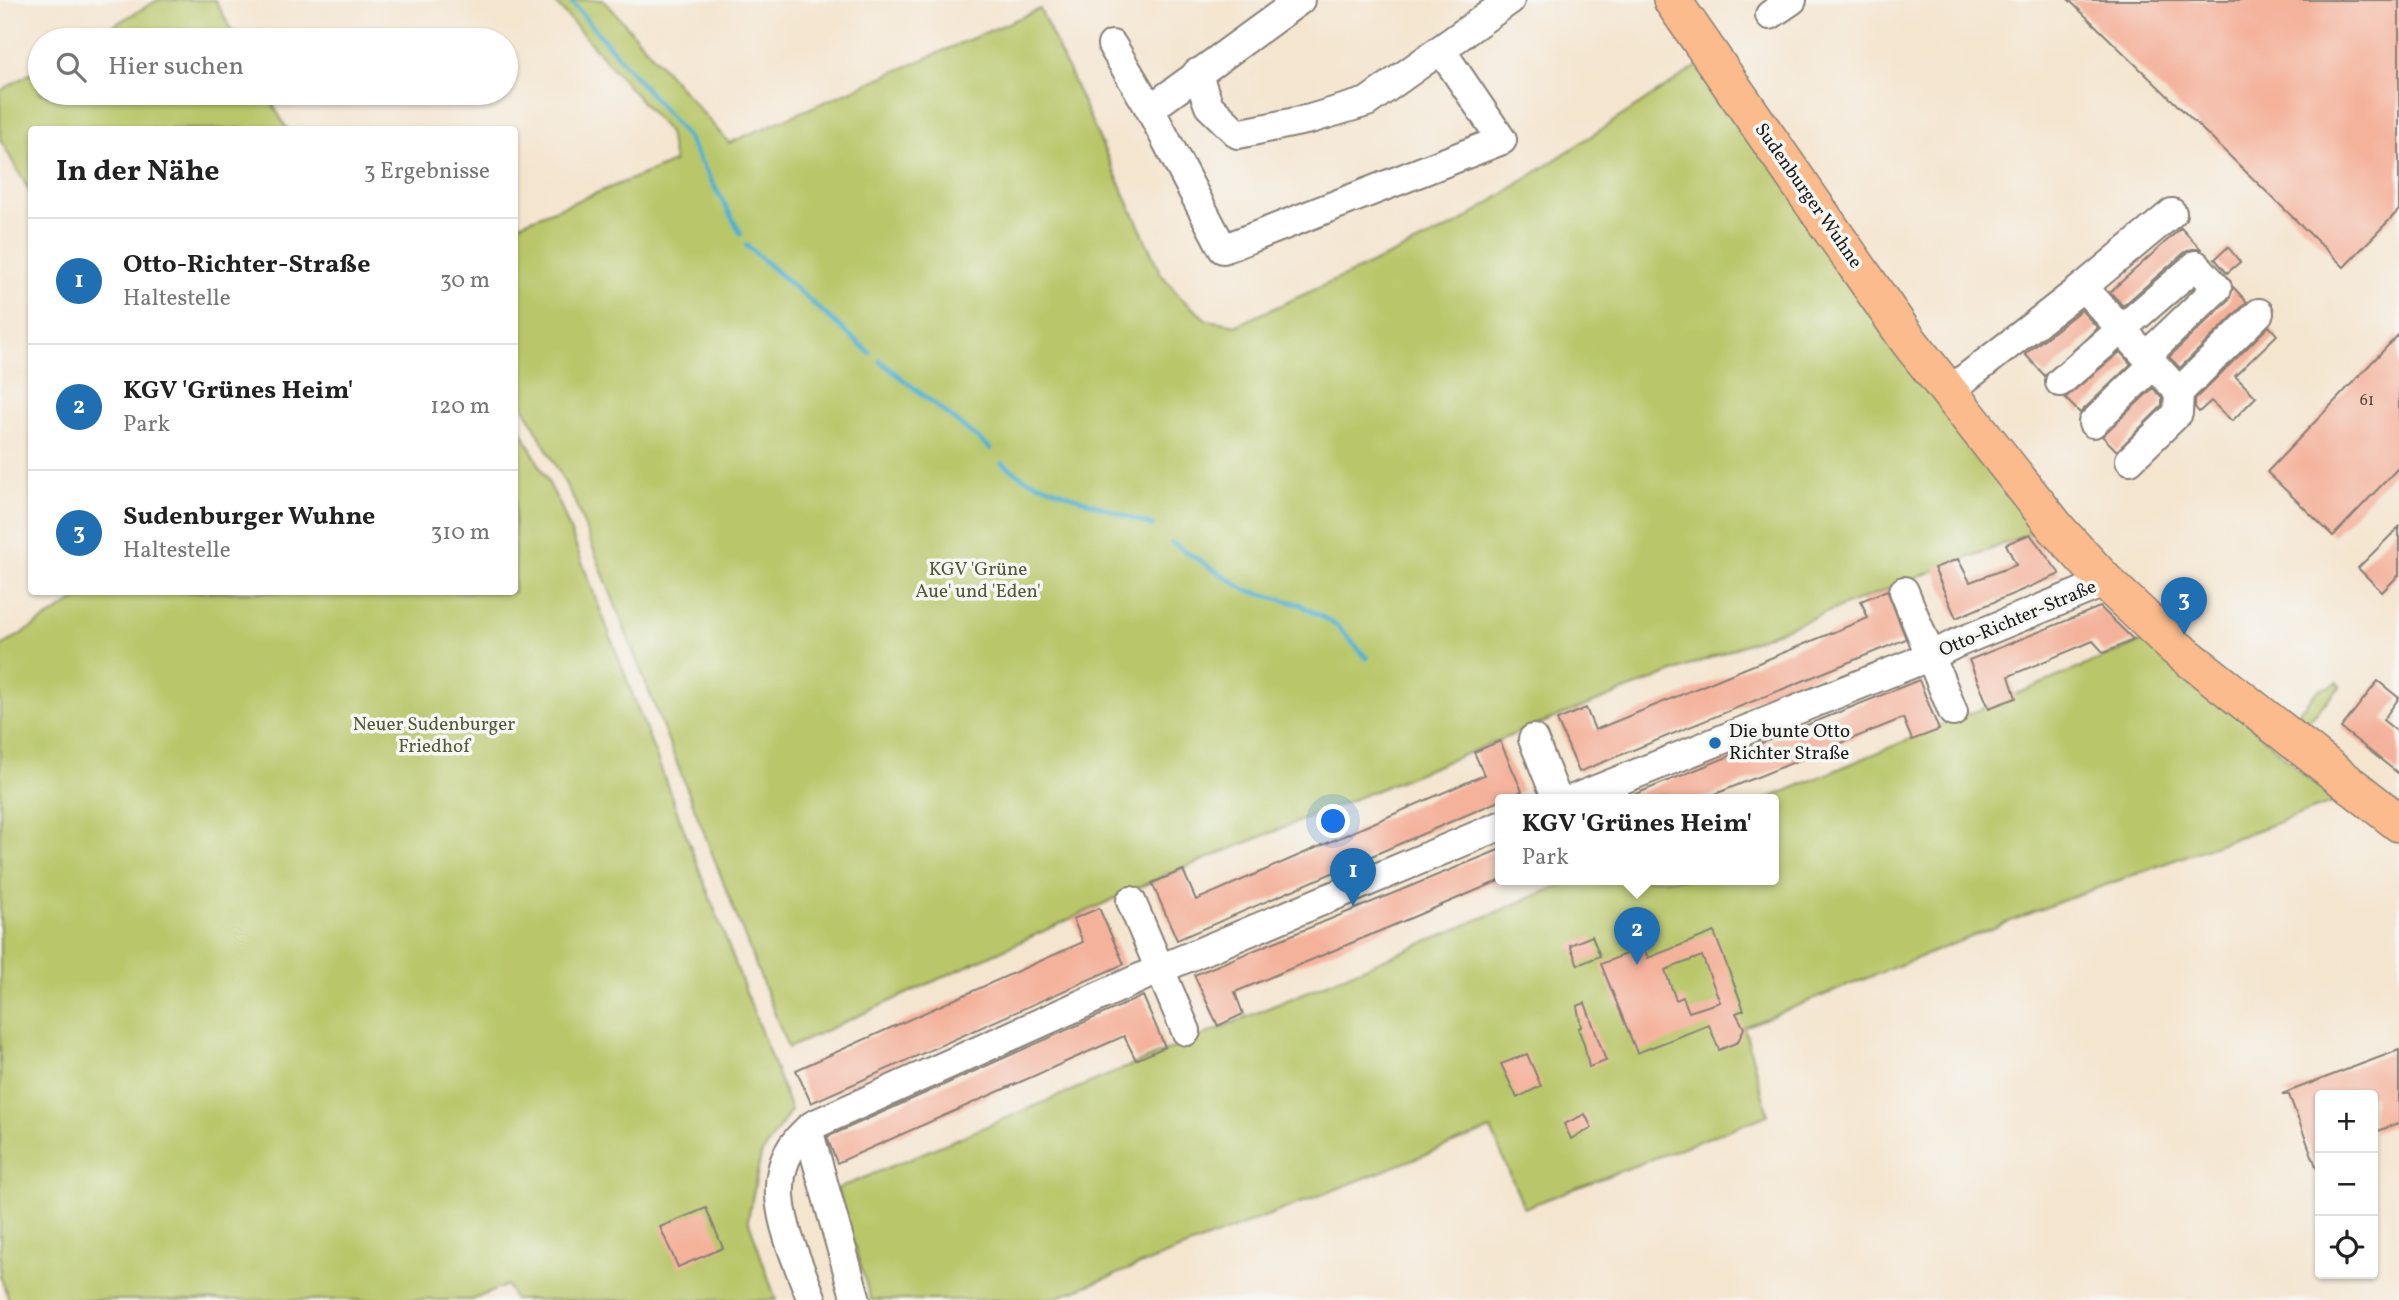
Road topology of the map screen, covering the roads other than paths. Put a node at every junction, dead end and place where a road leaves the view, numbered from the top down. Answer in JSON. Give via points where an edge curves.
{"nodes":[{"id":1,"x":1300,"y":0,"type":"edge"},
{"id":2,"x":1510,"y":0,"type":"edge"},
{"id":3,"x":1672,"y":0,"type":"edge"},
{"id":4,"x":1112,"y":45,"type":"dead end"},
{"id":5,"x":1441,"y":50,"type":"junction"},
{"id":6,"x":1197,"y":73,"type":"junction"},
{"id":7,"x":1150,"y":109,"type":"junction"},
{"id":8,"x":2172,"y":213,"type":"dead end"},
{"id":9,"x":2083,"y":287,"type":"junction"},
{"id":10,"x":2259,"y":313,"type":"dead end"},
{"id":11,"x":2120,"y":328,"type":"junction"},
{"id":12,"x":2150,"y":360,"type":"junction"},
{"id":13,"x":2060,"y":382,"type":"dead end"},
{"id":14,"x":1948,"y":392,"type":"junction"},
{"id":15,"x":2179,"y":392,"type":"junction"},
{"id":16,"x":2093,"y":423,"type":"dead end"},
{"id":17,"x":2130,"y":460,"type":"dead end"},
{"id":18,"x":2106,"y":582,"type":"junction"},
{"id":19,"x":1904,"y":591,"type":"dead end"},
{"id":20,"x":1931,"y":656,"type":"junction"},
{"id":21,"x":1953,"y":712,"type":"dead end"},
{"id":22,"x":1533,"y":739,"type":"dead end"},
{"id":23,"x":1555,"y":794,"type":"edge"},
{"id":24,"x":1586,"y":794,"type":"edge"},
{"id":25,"x":2399,"y":823,"type":"edge"},
{"id":26,"x":1495,"y":828,"type":"edge"},
{"id":27,"x":1131,"y":901,"type":"dead end"},
{"id":28,"x":1160,"y":969,"type":"junction"},
{"id":29,"x":1186,"y":1031,"type":"dead end"},
{"id":30,"x":807,"y":1129,"type":"junction"},
{"id":31,"x":812,"y":1300,"type":"edge"},
{"id":32,"x":856,"y":1300,"type":"edge"}],
"edges":[{"from":1,"to":6,"type":"street"},
{"from":2,"to":5,"type":"street"},
{"from":3,"to":14,"type":"main road","name":"Sudenburger Wuhne"},
{"from":4,"to":7,"type":"street"},
{"from":5,"to":6,"type":"street","via":[[1367,102],[1238,134],[1209,106]]},
{"from":5,"to":7,"type":"street","via":[[1502,140],[1223,249]]},
{"from":6,"to":7,"type":"street"},
{"from":8,"to":9,"type":"street"},
{"from":9,"to":11,"type":"street"},
{"from":9,"to":14,"type":"street"},
{"from":10,"to":15,"type":"street"},
{"from":11,"to":12,"type":"street"},
{"from":11,"to":12,"type":"street","via":[[2196,265],[2217,288]]},
{"from":11,"to":13,"type":"street"},
{"from":12,"to":15,"type":"street"},
{"from":12,"to":16,"type":"street"},
{"from":14,"to":18,"type":"main road","name":"Sudenburger Wuhne","via":[[2023,488]]},
{"from":15,"to":17,"type":"street","via":[[2178,413]]},
{"from":18,"to":20,"type":"street","name":"Otto-Richter-Straße"},
{"from":18,"to":25,"type":"main road","name":"Sudenburger Wuhne","via":[[2175,647]]},
{"from":19,"to":20,"type":"street","name":"Otto-Richter-Straße"},
{"from":20,"to":21,"type":"street","name":"Otto-Richter-Straße"},
{"from":20,"to":24,"type":"street","name":"Otto-Richter-Straße"},
{"from":22,"to":23,"type":"street"},
{"from":26,"to":28,"type":"street"},
{"from":27,"to":28,"type":"street"},
{"from":28,"to":29,"type":"street"},
{"from":28,"to":30,"type":"street"},
{"from":30,"to":31,"type":"street","via":[[787,1157],[779,1196]]},
{"from":30,"to":32,"type":"street"}]}
